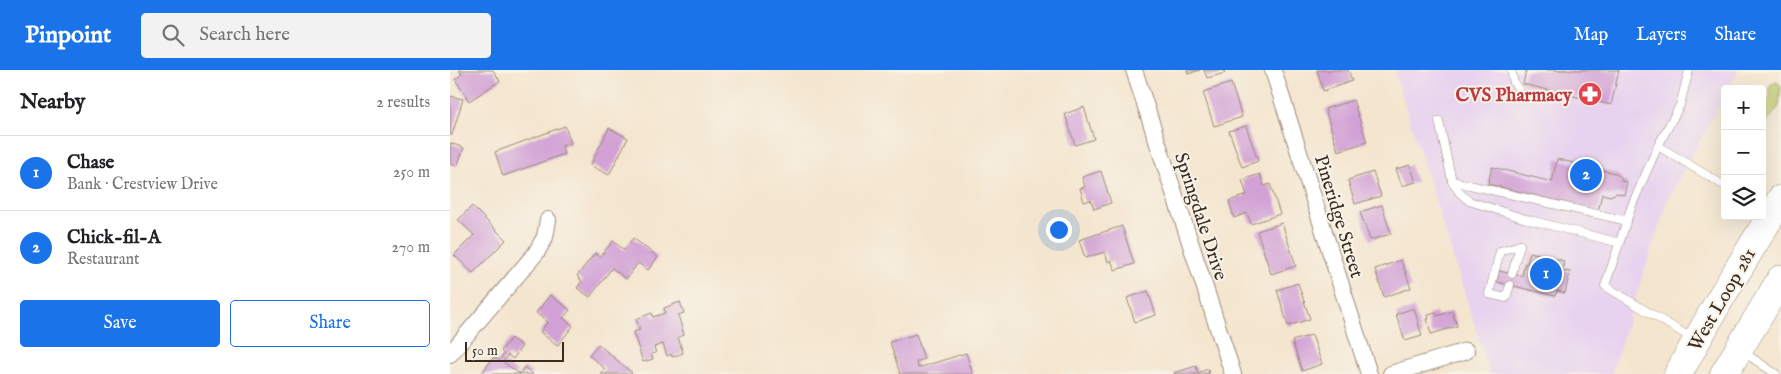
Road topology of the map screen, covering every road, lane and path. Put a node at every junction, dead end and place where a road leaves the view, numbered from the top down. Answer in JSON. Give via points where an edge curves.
{"nodes":[{"id":1,"x":1134,"y":70,"type":"edge"},
{"id":2,"x":1273,"y":70,"type":"edge"},
{"id":3,"x":1511,"y":70,"type":"edge"},
{"id":4,"x":1689,"y":70,"type":"edge"},
{"id":5,"x":1519,"y":90,"type":"dead end"},
{"id":6,"x":1440,"y":120,"type":"dead end"},
{"id":7,"x":1658,"y":146,"type":"junction"},
{"id":8,"x":1452,"y":180,"type":"junction"},
{"id":9,"x":1721,"y":184,"type":"edge"},
{"id":10,"x":1772,"y":207,"type":"edge"},
{"id":11,"x":548,"y":220,"type":"dead end"},
{"id":12,"x":1627,"y":221,"type":"junction"},
{"id":13,"x":1620,"y":243,"type":"junction"},
{"id":14,"x":1512,"y":274,"type":"dead end"},
{"id":15,"x":1781,"y":279,"type":"edge"},
{"id":16,"x":1510,"y":285,"type":"dead end"},
{"id":17,"x":1696,"y":341,"type":"junction"},
{"id":18,"x":1739,"y":349,"type":"junction"},
{"id":19,"x":1466,"y":351,"type":"dead end"},
{"id":20,"x":450,"y":354,"type":"edge"},
{"id":21,"x":1233,"y":374,"type":"edge"},
{"id":22,"x":1368,"y":374,"type":"edge"},
{"id":23,"x":1391,"y":374,"type":"edge"},
{"id":24,"x":1678,"y":374,"type":"edge"},
{"id":25,"x":1724,"y":374,"type":"edge"},
{"id":26,"x":1776,"y":374,"type":"edge"}],
"edges":[{"from":1,"to":21,"type":"street","name":"Springdale Drive"},
{"from":2,"to":22,"type":"street","name":"Pineridge Street"},
{"from":3,"to":5,"type":"lane"},
{"from":4,"to":7,"type":"lane","via":[[1680,106]]},
{"from":6,"to":8,"type":"lane"},
{"from":7,"to":9,"type":"lane"},
{"from":7,"to":12,"type":"lane"},
{"from":8,"to":12,"type":"lane"},
{"from":8,"to":13,"type":"lane","via":[[1459,192],[1473,204]]},
{"from":10,"to":17,"type":"highway","name":"West Loop 281"},
{"from":11,"to":20,"type":"street","via":[[545,238],[536,253]]},
{"from":12,"to":13,"type":"lane"},
{"from":13,"to":17,"type":"lane","via":[[1605,286]]},
{"from":14,"to":16,"type":"lane","via":[[1520,245],[1500,252],[1489,294],[1506,298]]},
{"from":15,"to":18,"type":"highway"},
{"from":17,"to":24,"type":"highway","name":"West Loop 281"},
{"from":18,"to":25,"type":"highway"},
{"from":18,"to":26,"type":"lane"},
{"from":19,"to":23,"type":"street"}]}
